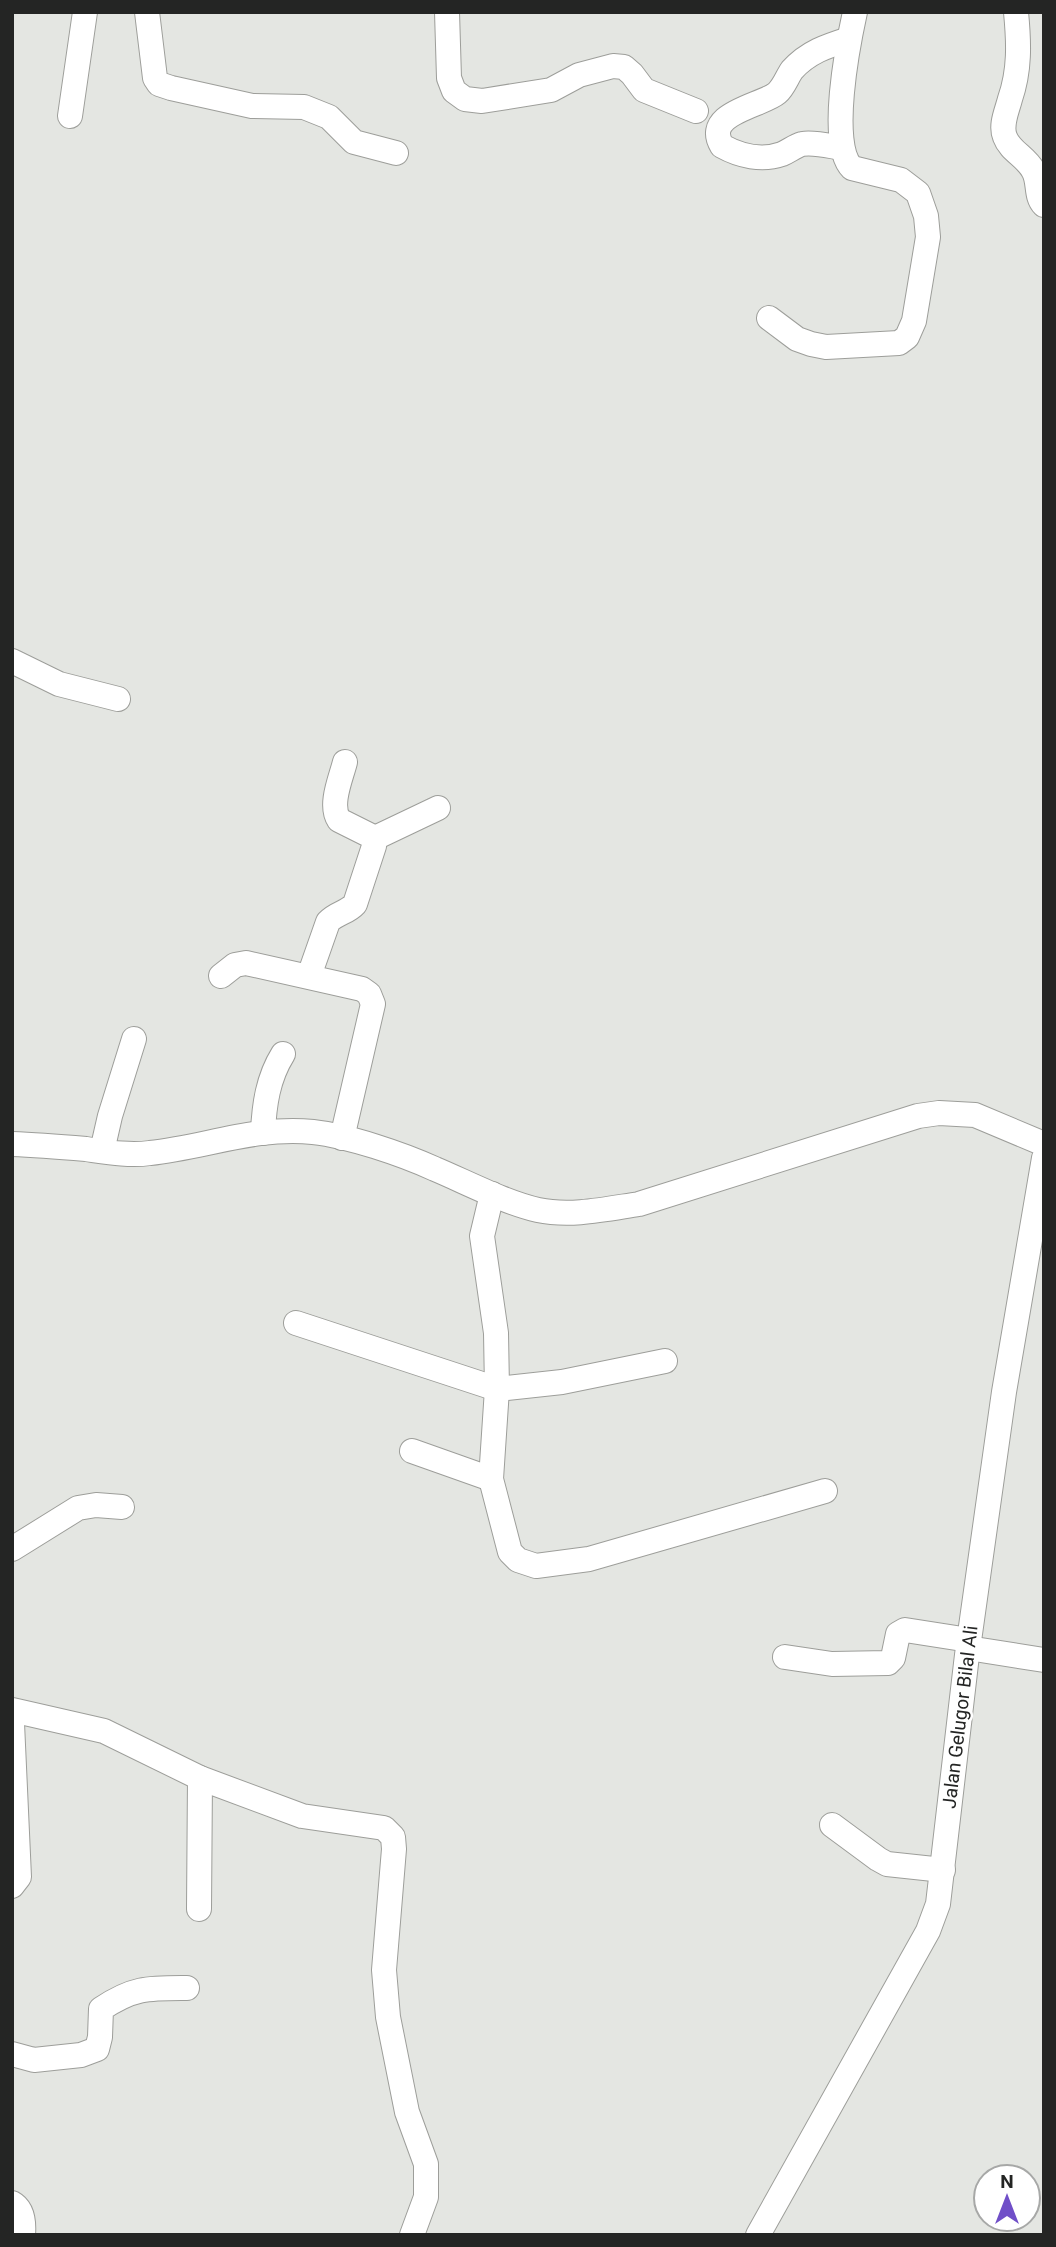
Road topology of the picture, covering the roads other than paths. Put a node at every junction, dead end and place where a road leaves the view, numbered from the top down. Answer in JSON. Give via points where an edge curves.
{"nodes":[{"id":1,"x":85,"y":12,"type":"edge"},
{"id":2,"x":147,"y":12,"type":"edge"},
{"id":3,"x":447,"y":12,"type":"edge"},
{"id":4,"x":855,"y":12,"type":"edge"},
{"id":5,"x":1016,"y":12,"type":"edge"},
{"id":6,"x":849,"y":39,"type":"junction"},
{"id":7,"x":696,"y":111,"type":"dead end"},
{"id":8,"x":70,"y":116,"type":"dead end"},
{"id":9,"x":842,"y":148,"type":"junction"},
{"id":10,"x":396,"y":153,"type":"dead end"},
{"id":11,"x":1044,"y":205,"type":"edge"},
{"id":12,"x":769,"y":318,"type":"dead end"},
{"id":13,"x":12,"y":661,"type":"edge"},
{"id":14,"x":118,"y":699,"type":"dead end"},
{"id":15,"x":345,"y":762,"type":"dead end"},
{"id":16,"x":438,"y":808,"type":"dead end"},
{"id":17,"x":375,"y":838,"type":"junction"},
{"id":18,"x":221,"y":976,"type":"dead end"},
{"id":19,"x":309,"y":976,"type":"junction"},
{"id":20,"x":134,"y":1039,"type":"dead end"},
{"id":21,"x":283,"y":1054,"type":"dead end"},
{"id":22,"x":262,"y":1133,"type":"junction"},
{"id":23,"x":342,"y":1138,"type":"junction"},
{"id":24,"x":12,"y":1144,"type":"edge"},
{"id":25,"x":1041,"y":1148,"type":"edge"},
{"id":26,"x":102,"y":1151,"type":"junction"},
{"id":27,"x":492,"y":1194,"type":"junction"},
{"id":28,"x":296,"y":1323,"type":"dead end"},
{"id":29,"x":665,"y":1361,"type":"dead end"},
{"id":30,"x":497,"y":1389,"type":"junction"},
{"id":31,"x":412,"y":1451,"type":"dead end"},
{"id":32,"x":491,"y":1479,"type":"junction"},
{"id":33,"x":825,"y":1491,"type":"dead end"},
{"id":34,"x":122,"y":1507,"type":"dead end"},
{"id":35,"x":12,"y":1549,"type":"edge"},
{"id":36,"x":968,"y":1643,"type":"junction"},
{"id":37,"x":785,"y":1657,"type":"dead end"},
{"id":38,"x":1044,"y":1660,"type":"edge"},
{"id":39,"x":12,"y":1710,"type":"edge"},
{"id":40,"x":12,"y":1723,"type":"edge"},
{"id":41,"x":200,"y":1778,"type":"junction"},
{"id":42,"x":832,"y":1825,"type":"dead end"},
{"id":43,"x":940,"y":1869,"type":"junction"},
{"id":44,"x":12,"y":1886,"type":"edge"},
{"id":45,"x":199,"y":1909,"type":"dead end"},
{"id":46,"x":187,"y":1988,"type":"dead end"},
{"id":47,"x":12,"y":2054,"type":"edge"},
{"id":48,"x":12,"y":2203,"type":"edge"},
{"id":49,"x":23,"y":2235,"type":"edge"},
{"id":50,"x":412,"y":2235,"type":"edge"},
{"id":51,"x":758,"y":2235,"type":"edge"}],
"edges":[{"from":1,"to":8,"type":"street"},
{"from":2,"to":10,"type":"street","via":[[159,84],[252,106],[304,107],[329,117],[354,142]]},
{"from":3,"to":7,"type":"street","via":[[449,78],[454,91],[465,99],[482,101],[551,90],[579,75],[613,66],[624,67],[644,90]]},
{"from":4,"to":6,"type":"street"},
{"from":5,"to":11,"type":"street","via":[[1018,72],[1003,134],[1033,169]]},
{"from":6,"to":9,"type":"street"},
{"from":6,"to":9,"type":"street","via":[[805,58],[779,91],[735,112],[718,135],[722,146],[753,156],[779,155],[807,144]]},
{"from":9,"to":12,"type":"street","via":[[852,168],[895,177],[918,193],[928,237],[914,321],[899,343],[819,346],[797,339]]},
{"from":13,"to":14,"type":"street","via":[[60,684]]},
{"from":15,"to":17,"type":"street","via":[[335,814]]},
{"from":16,"to":17,"type":"street"},
{"from":17,"to":19,"type":"street","via":[[355,904],[328,922]]},
{"from":18,"to":19,"type":"street","via":[[246,963]]},
{"from":19,"to":23,"type":"street","via":[[362,989],[373,1004]]},
{"from":20,"to":26,"type":"street"},
{"from":21,"to":22,"type":"street","via":[[270,1079]]},
{"from":22,"to":23,"type":"street","via":[[313,1132]]},
{"from":22,"to":26,"type":"street","via":[[151,1153]]},
{"from":23,"to":27,"type":"street","via":[[401,1155]]},
{"from":24,"to":26,"type":"street"},
{"from":25,"to":27,"type":"street","via":[[975,1115],[939,1114],[918,1116],[639,1204],[564,1213],[538,1210]]},
{"from":25,"to":36,"type":"street","name":"Jalan Gelugor Bilal Ali"},
{"from":27,"to":30,"type":"street","via":[[482,1237],[496,1317]]},
{"from":28,"to":30,"type":"street"},
{"from":29,"to":30,"type":"street","via":[[562,1382]]},
{"from":30,"to":32,"type":"street"},
{"from":31,"to":32,"type":"street"},
{"from":32,"to":33,"type":"street","via":[[510,1552],[536,1566],[611,1554]]},
{"from":34,"to":35,"type":"street","via":[[78,1508]]},
{"from":36,"to":37,"type":"street","via":[[908,1631],[898,1634],[888,1663],[832,1664]]},
{"from":36,"to":38,"type":"street"},
{"from":36,"to":43,"type":"street","name":"Jalan Gelugor Bilal Ali"},
{"from":39,"to":41,"type":"street","via":[[104,1731]]},
{"from":40,"to":44,"type":"street","via":[[19,1877]]},
{"from":41,"to":45,"type":"street"},
{"from":41,"to":50,"type":"street","via":[[302,1816],[384,1828],[393,1838],[384,1970],[388,2017],[407,2112],[426,2164],[426,2197]]},
{"from":42,"to":43,"type":"street","via":[[887,1864]]},
{"from":43,"to":51,"type":"street","name":"Jalan Gelugor Bilal Ali","via":[[938,1903],[928,1931]]},
{"from":46,"to":47,"type":"street","via":[[143,1988],[111,2002],[101,2009],[97,2049],[34,2060]]},
{"from":48,"to":49,"type":"street","via":[[22,2213]]}]}
